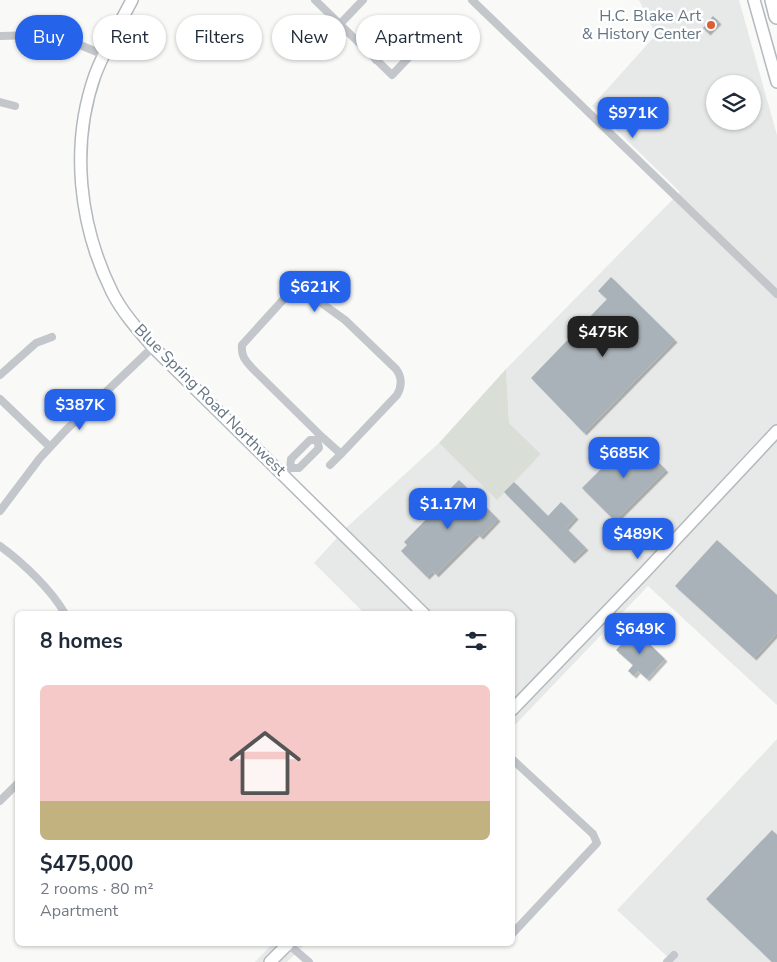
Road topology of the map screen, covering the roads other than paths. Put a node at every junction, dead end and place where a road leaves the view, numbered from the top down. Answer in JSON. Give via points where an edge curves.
{"nodes":[{"id":1,"x":132,"y":0,"type":"edge"},
{"id":2,"x":315,"y":0,"type":"edge"},
{"id":3,"x":363,"y":0,"type":"edge"},
{"id":4,"x":472,"y":0,"type":"edge"},
{"id":5,"x":754,"y":0,"type":"edge"},
{"id":6,"x":773,"y":0,"type":"edge"},
{"id":7,"x":124,"y":15,"type":"edge"},
{"id":8,"x":331,"y":15,"type":"edge"},
{"id":9,"x":777,"y":16,"type":"edge"},
{"id":10,"x":346,"y":18,"type":"edge"},
{"id":11,"x":346,"y":30,"type":"edge"},
{"id":12,"x":0,"y":36,"type":"edge"},
{"id":13,"x":356,"y":40,"type":"edge"},
{"id":14,"x":93,"y":51,"type":"edge"},
{"id":15,"x":102,"y":60,"type":"edge"},
{"id":16,"x":376,"y":60,"type":"joint"},
{"id":17,"x":777,"y":82,"type":"edge"},
{"id":18,"x":0,"y":102,"type":"edge"},
{"id":19,"x":14,"y":106,"type":"dead end"},
{"id":20,"x":777,"y":294,"type":"edge"},
{"id":21,"x":52,"y":337,"type":"dead end"},
{"id":22,"x":152,"y":347,"type":"junction"},
{"id":23,"x":0,"y":375,"type":"edge"},
{"id":24,"x":0,"y":399,"type":"edge"},
{"id":25,"x":777,"y":431,"type":"edge"},
{"id":26,"x":319,"y":438,"type":"junction"},
{"id":27,"x":50,"y":447,"type":"junction"},
{"id":28,"x":341,"y":454,"type":"junction"},
{"id":29,"x":330,"y":465,"type":"dead end"},
{"id":30,"x":287,"y":472,"type":"junction"},
{"id":31,"x":0,"y":511,"type":"edge"},
{"id":32,"x":0,"y":546,"type":"edge"},
{"id":33,"x":63,"y":611,"type":"edge"},
{"id":34,"x":421,"y":611,"type":"edge"},
{"id":35,"x":515,"y":705,"type":"edge"},
{"id":36,"x":515,"y":762,"type":"edge"},
{"id":37,"x":15,"y":785,"type":"edge"},
{"id":38,"x":0,"y":801,"type":"edge"},
{"id":39,"x":515,"y":931,"type":"edge"},
{"id":40,"x":286,"y":946,"type":"edge"},
{"id":41,"x":290,"y":946,"type":"edge"},
{"id":42,"x":674,"y":955,"type":"dead end"},
{"id":43,"x":270,"y":962,"type":"edge"},
{"id":44,"x":309,"y":962,"type":"edge"},
{"id":45,"x":668,"y":962,"type":"edge"}],
"edges":[{"from":1,"to":7,"type":"street","name":"Blue Spring Road Northwest"},
{"from":2,"to":8,"type":"street"},
{"from":3,"to":10,"type":"street"},
{"from":4,"to":20,"type":"street"},
{"from":5,"to":17,"type":"street"},
{"from":6,"to":9,"type":"highway"},
{"from":11,"to":13,"type":"street"},
{"from":12,"to":14,"type":"street","via":[[61,38]]},
{"from":15,"to":22,"type":"street","name":"Blue Spring Road Northwest","via":[[84,123],[82,196],[93,244],[113,293]]},
{"from":16,"to":16,"type":"street","via":[[413,21],[429,36],[392,75]]},
{"from":18,"to":19,"type":"street"},
{"from":21,"to":23,"type":"street","via":[[36,343]]},
{"from":22,"to":27,"type":"street"},
{"from":22,"to":30,"type":"street","name":"Blue Spring Road Northwest"},
{"from":24,"to":27,"type":"street"},
{"from":25,"to":35,"type":"street","via":[[642,576]]},
{"from":26,"to":28,"type":"street"},
{"from":26,"to":28,"type":"street","via":[[252,368],[241,352],[242,345],[282,301],[301,292],[309,294],[345,320],[400,374],[397,395]]},
{"from":26,"to":30,"type":"street","via":[[310,440],[291,459]]},
{"from":26,"to":30,"type":"street","via":[[319,448],[300,468]]},
{"from":27,"to":31,"type":"street"},
{"from":28,"to":29,"type":"street"},
{"from":30,"to":34,"type":"street","name":"Blue Spring Road Northwest"},
{"from":32,"to":33,"type":"street","via":[[49,592]]},
{"from":36,"to":39,"type":"street","via":[[593,834],[597,842]]},
{"from":37,"to":38,"type":"street"},
{"from":40,"to":43,"type":"street"},
{"from":41,"to":44,"type":"street"},
{"from":42,"to":45,"type":"street"}]}
